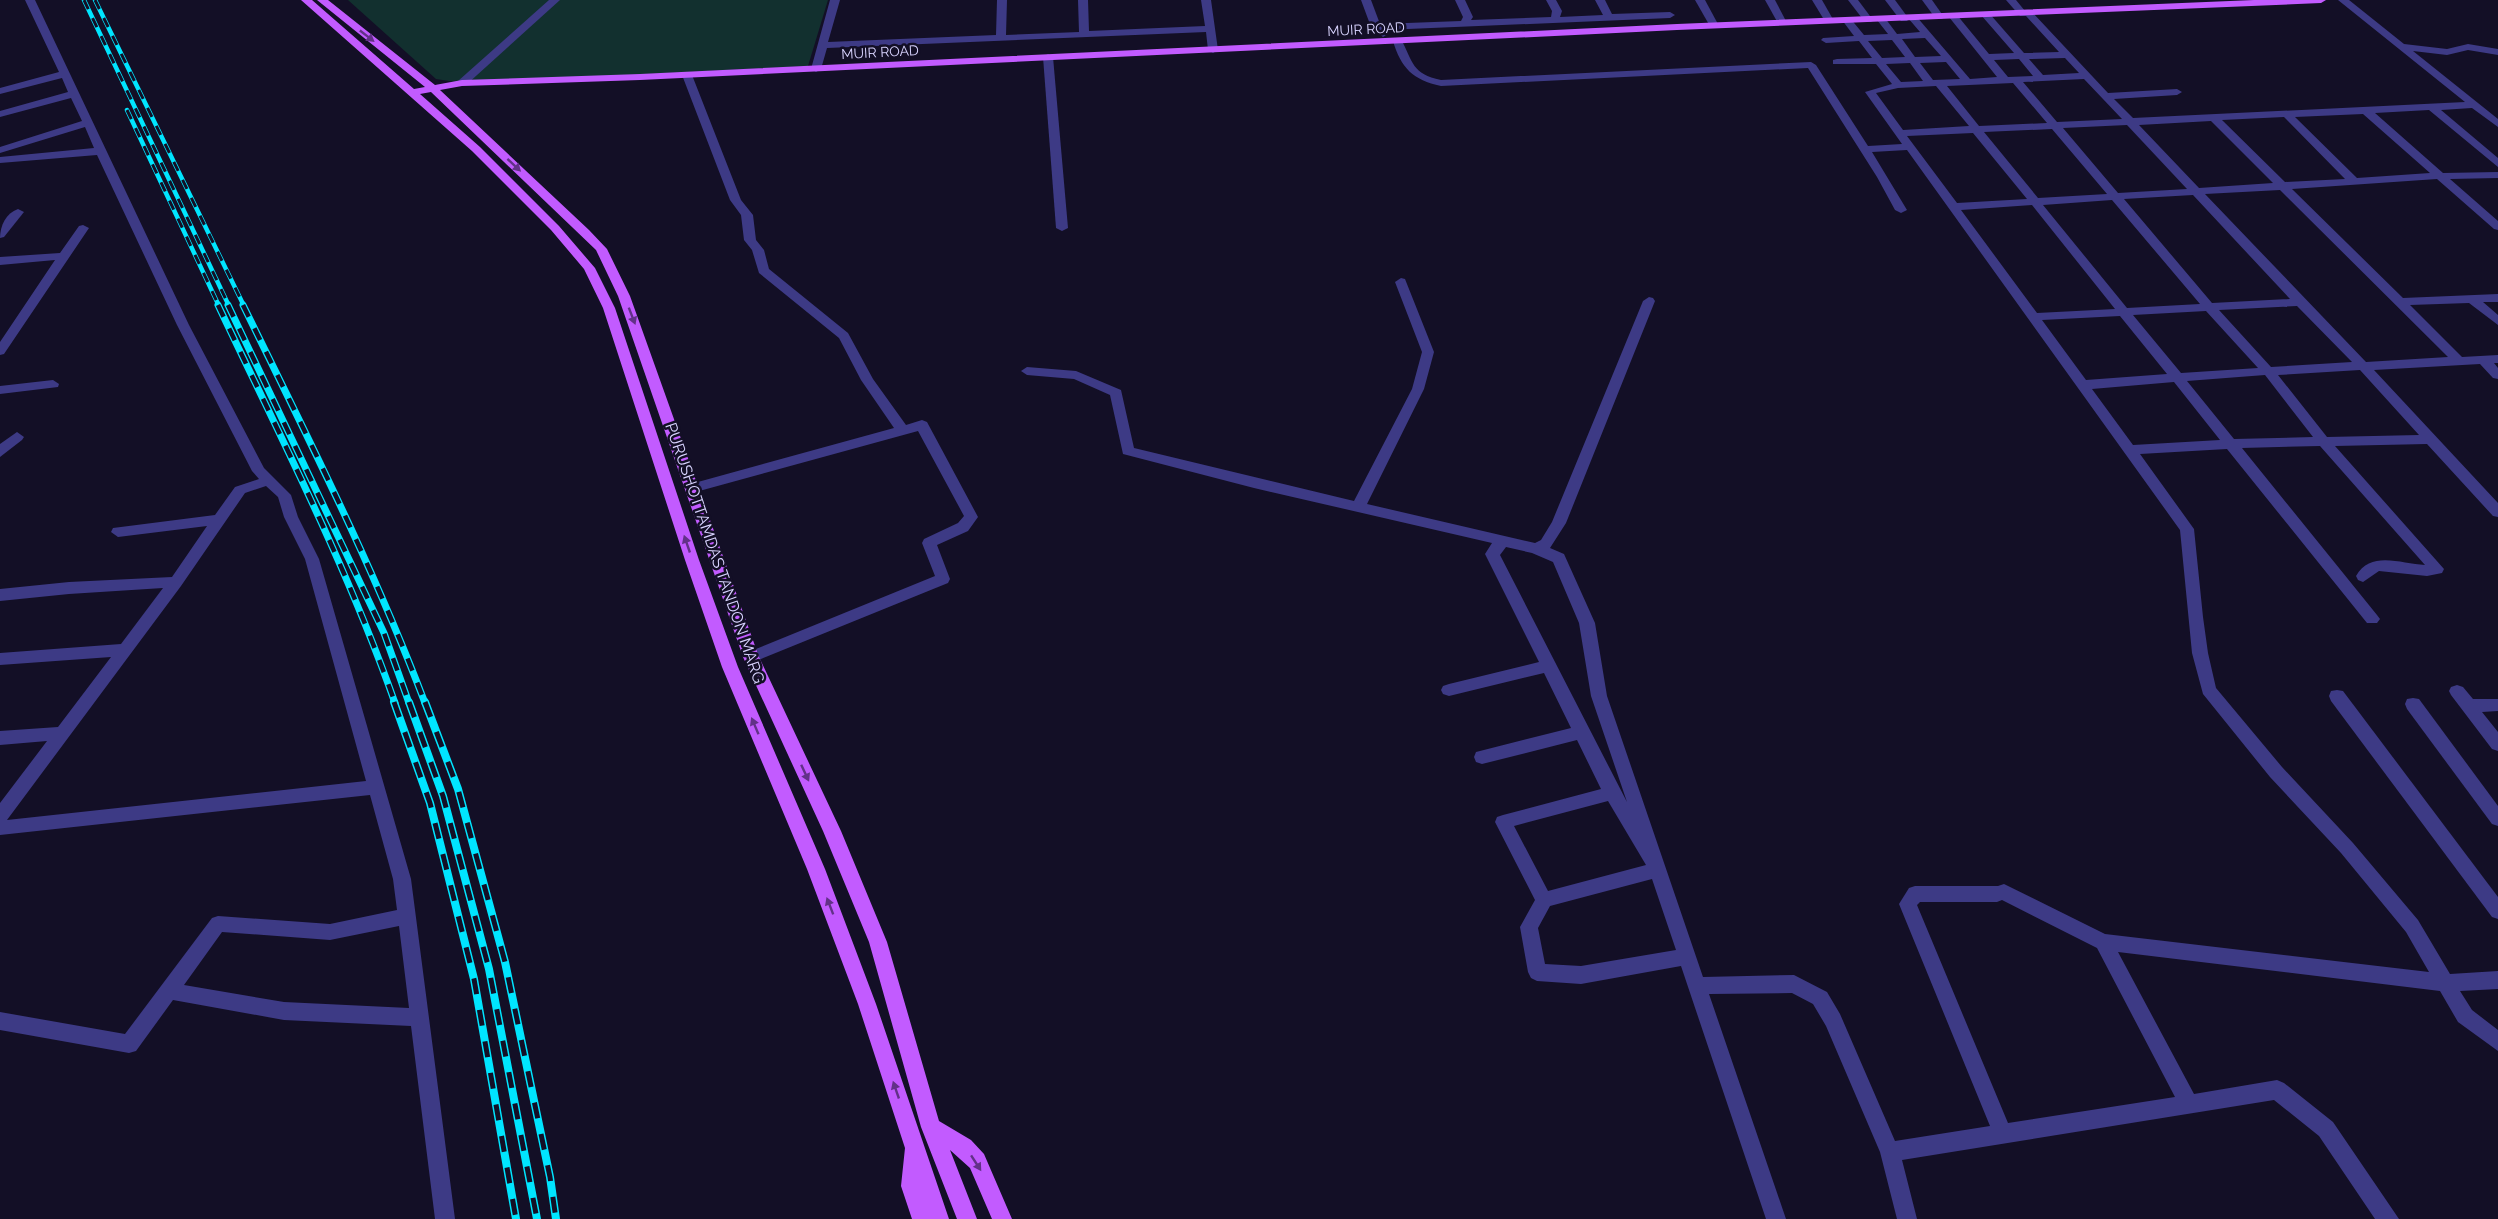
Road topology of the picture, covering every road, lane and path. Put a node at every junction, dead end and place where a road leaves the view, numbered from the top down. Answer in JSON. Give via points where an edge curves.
{"nodes":[{"id":1,"x":30,"y":0,"type":"edge"},
{"id":2,"x":306,"y":0,"type":"edge"},
{"id":3,"x":322,"y":0,"type":"edge"},
{"id":4,"x":555,"y":0,"type":"edge"},
{"id":5,"x":835,"y":0,"type":"edge"},
{"id":6,"x":1002,"y":0,"type":"edge"},
{"id":7,"x":1083,"y":0,"type":"edge"},
{"id":8,"x":1206,"y":0,"type":"edge"},
{"id":9,"x":1366,"y":0,"type":"edge"},
{"id":10,"x":1460,"y":0,"type":"edge"},
{"id":11,"x":1551,"y":0,"type":"edge"},
{"id":12,"x":1600,"y":0,"type":"edge"},
{"id":13,"x":1700,"y":0,"type":"edge"},
{"id":14,"x":1770,"y":0,"type":"edge"},
{"id":15,"x":1817,"y":0,"type":"edge"},
{"id":16,"x":1853,"y":0,"type":"edge"},
{"id":17,"x":1890,"y":0,"type":"edge"},
{"id":18,"x":1926,"y":0,"type":"edge"},
{"id":19,"x":2011,"y":0,"type":"edge"},
{"id":20,"x":2321,"y":0,"type":"edge"},
{"id":21,"x":2343,"y":0,"type":"edge"},
{"id":22,"x":2026,"y":14,"type":"junction"},
{"id":23,"x":1986,"y":15,"type":"junction"},
{"id":24,"x":1609,"y":17,"type":"junction"},
{"id":25,"x":1939,"y":17,"type":"junction"},
{"id":26,"x":1954,"y":17,"type":"junction"},
{"id":27,"x":1555,"y":19,"type":"junction"},
{"id":28,"x":1908,"y":19,"type":"junction"},
{"id":29,"x":1847,"y":20,"type":"junction"},
{"id":30,"x":1868,"y":20,"type":"junction"},
{"id":31,"x":1882,"y":20,"type":"junction"},
{"id":32,"x":1829,"y":21,"type":"junction"},
{"id":33,"x":1465,"y":22,"type":"junction"},
{"id":34,"x":1782,"y":23,"type":"junction"},
{"id":35,"x":1714,"y":26,"type":"junction"},
{"id":36,"x":1376,"y":27,"type":"junction"},
{"id":37,"x":1677,"y":27,"type":"junction"},
{"id":38,"x":1210,"y":29,"type":"junction"},
{"id":39,"x":1084,"y":34,"type":"junction"},
{"id":40,"x":1927,"y":35,"type":"junction"},
{"id":41,"x":1895,"y":36,"type":"junction"},
{"id":42,"x":1001,"y":38,"type":"junction"},
{"id":43,"x":1862,"y":38,"type":"junction"},
{"id":44,"x":1826,"y":40,"type":"dead end"},
{"id":45,"x":1393,"y":41,"type":"junction"},
{"id":46,"x":823,"y":45,"type":"junction"},
{"id":47,"x":2402,"y":47,"type":"junction"},
{"id":48,"x":1213,"y":50,"type":"junction"},
{"id":49,"x":2498,"y":52,"type":"edge"},
{"id":50,"x":2067,"y":55,"type":"junction"},
{"id":51,"x":2020,"y":56,"type":"junction"},
{"id":52,"x":1048,"y":57,"type":"junction"},
{"id":53,"x":1987,"y":57,"type":"junction"},
{"id":54,"x":1948,"y":59,"type":"junction"},
{"id":55,"x":1914,"y":61,"type":"junction"},
{"id":56,"x":1837,"y":62,"type":"dead end"},
{"id":57,"x":1880,"y":62,"type":"junction"},
{"id":58,"x":816,"y":69,"type":"junction"},
{"id":59,"x":65,"y":74,"type":"junction"},
{"id":60,"x":687,"y":75,"type":"junction"},
{"id":61,"x":2087,"y":76,"type":"junction"},
{"id":62,"x":2040,"y":78,"type":"junction"},
{"id":63,"x":2010,"y":80,"type":"junction"},
{"id":64,"x":1968,"y":82,"type":"junction"},
{"id":65,"x":462,"y":83,"type":"junction"},
{"id":66,"x":1935,"y":83,"type":"junction"},
{"id":67,"x":1898,"y":85,"type":"junction"},
{"id":68,"x":433,"y":89,"type":"junction"},
{"id":69,"x":0,"y":91,"type":"edge"},
{"id":70,"x":2177,"y":92,"type":"dead end"},
{"id":71,"x":412,"y":93,"type":"junction"},
{"id":72,"x":74,"y":94,"type":"junction"},
{"id":73,"x":2105,"y":96,"type":"junction"},
{"id":74,"x":2475,"y":105,"type":"junction"},
{"id":75,"x":2431,"y":107,"type":"junction"},
{"id":76,"x":2365,"y":110,"type":"junction"},
{"id":77,"x":0,"y":114,"type":"edge"},
{"id":78,"x":2286,"y":114,"type":"junction"},
{"id":79,"x":2214,"y":118,"type":"junction"},
{"id":80,"x":2130,"y":122,"type":"junction"},
{"id":81,"x":88,"y":123,"type":"junction"},
{"id":82,"x":2498,"y":124,"type":"edge"},
{"id":83,"x":2055,"y":125,"type":"junction"},
{"id":84,"x":1977,"y":129,"type":"junction"},
{"id":85,"x":1899,"y":133,"type":"junction"},
{"id":86,"x":99,"y":147,"type":"junction"},
{"id":87,"x":1909,"y":147,"type":"junction"},
{"id":88,"x":1864,"y":149,"type":"junction"},
{"id":89,"x":0,"y":152,"type":"edge"},
{"id":90,"x":0,"y":160,"type":"edge"},
{"id":91,"x":2498,"y":164,"type":"edge"},
{"id":92,"x":2498,"y":175,"type":"edge"},
{"id":93,"x":2440,"y":176,"type":"junction"},
{"id":94,"x":2355,"y":182,"type":"junction"},
{"id":95,"x":2284,"y":187,"type":"junction"},
{"id":96,"x":2196,"y":192,"type":"junction"},
{"id":97,"x":2116,"y":197,"type":"junction"},
{"id":98,"x":2035,"y":202,"type":"junction"},
{"id":99,"x":1952,"y":207,"type":"junction"},
{"id":100,"x":1900,"y":210,"type":"dead end"},
{"id":101,"x":18,"y":212,"type":"dead end"},
{"id":102,"x":2498,"y":226,"type":"edge"},
{"id":103,"x":83,"y":228,"type":"dead end"},
{"id":104,"x":1062,"y":228,"type":"dead end"},
{"id":105,"x":0,"y":235,"type":"edge"},
{"id":106,"x":65,"y":256,"type":"junction"},
{"id":107,"x":0,"y":261,"type":"edge"},
{"id":108,"x":1401,"y":282,"type":"dead end"},
{"id":109,"x":2498,"y":298,"type":"edge"},
{"id":110,"x":2473,"y":300,"type":"junction"},
{"id":111,"x":1649,"y":301,"type":"dead end"},
{"id":112,"x":2300,"y":302,"type":"junction"},
{"id":113,"x":2400,"y":302,"type":"junction"},
{"id":114,"x":2210,"y":307,"type":"junction"},
{"id":115,"x":2124,"y":312,"type":"junction"},
{"id":116,"x":2033,"y":317,"type":"junction"},
{"id":117,"x":2498,"y":321,"type":"edge"},
{"id":118,"x":0,"y":351,"type":"edge"},
{"id":119,"x":2498,"y":359,"type":"edge"},
{"id":120,"x":2483,"y":360,"type":"junction"},
{"id":121,"x":2460,"y":362,"type":"junction"},
{"id":122,"x":2364,"y":367,"type":"junction"},
{"id":123,"x":1027,"y":371,"type":"dead end"},
{"id":124,"x":2268,"y":371,"type":"junction"},
{"id":125,"x":2498,"y":375,"type":"edge"},
{"id":126,"x":2178,"y":379,"type":"junction"},
{"id":127,"x":53,"y":384,"type":"dead end"},
{"id":128,"x":2082,"y":385,"type":"junction"},
{"id":129,"x":0,"y":390,"type":"edge"},
{"id":130,"x":902,"y":429,"type":"junction"},
{"id":131,"x":17,"y":437,"type":"dead end"},
{"id":132,"x":2429,"y":439,"type":"junction"},
{"id":133,"x":2324,"y":442,"type":"junction"},
{"id":134,"x":2230,"y":444,"type":"junction"},
{"id":135,"x":2130,"y":450,"type":"junction"},
{"id":136,"x":0,"y":452,"type":"edge"},
{"id":137,"x":267,"y":481,"type":"junction"},
{"id":138,"x":692,"y":488,"type":"junction"},
{"id":139,"x":1358,"y":507,"type":"junction"},
{"id":140,"x":2498,"y":512,"type":"edge"},
{"id":141,"x":221,"y":519,"type":"junction"},
{"id":142,"x":118,"y":532,"type":"dead end"},
{"id":143,"x":1503,"y":540,"type":"junction"},
{"id":144,"x":1535,"y":548,"type":"junction"},
{"id":145,"x":2363,"y":576,"type":"dead end"},
{"id":146,"x":176,"y":582,"type":"junction"},
{"id":147,"x":0,"y":595,"type":"edge"},
{"id":148,"x":2372,"y":620,"type":"dead end"},
{"id":149,"x":125,"y":650,"type":"junction"},
{"id":150,"x":751,"y":657,"type":"junction"},
{"id":151,"x":0,"y":659,"type":"edge"},
{"id":152,"x":1548,"y":666,"type":"junction"},
{"id":153,"x":1449,"y":690,"type":"dead end"},
{"id":154,"x":2457,"y":691,"type":"dead end"},
{"id":155,"x":2337,"y":696,"type":"dead end"},
{"id":156,"x":2413,"y":704,"type":"dead end"},
{"id":157,"x":2498,"y":705,"type":"edge"},
{"id":158,"x":2468,"y":706,"type":"junction"},
{"id":159,"x":1581,"y":732,"type":"junction"},
{"id":160,"x":61,"y":733,"type":"junction"},
{"id":161,"x":0,"y":738,"type":"edge"},
{"id":162,"x":2498,"y":744,"type":"edge"},
{"id":163,"x":1482,"y":757,"type":"dead end"},
{"id":164,"x":376,"y":787,"type":"junction"},
{"id":165,"x":1612,"y":793,"type":"junction"},
{"id":166,"x":0,"y":816,"type":"edge"},
{"id":167,"x":2498,"y":819,"type":"edge"},
{"id":168,"x":0,"y":828,"type":"edge"},
{"id":169,"x":1658,"y":870,"type":"junction"},
{"id":170,"x":1544,"y":900,"type":"junction"},
{"id":171,"x":2498,"y":910,"type":"edge"},
{"id":172,"x":407,"y":916,"type":"junction"},
{"id":173,"x":2103,"y":942,"type":"junction"},
{"id":174,"x":1687,"y":957,"type":"junction"},
{"id":175,"x":2498,"y":980,"type":"edge"},
{"id":176,"x":2446,"y":983,"type":"junction"},
{"id":177,"x":1697,"y":986,"type":"junction"},
{"id":178,"x":169,"y":991,"type":"junction"},
{"id":179,"x":420,"y":1017,"type":"junction"},
{"id":180,"x":0,"y":1021,"type":"edge"},
{"id":181,"x":2498,"y":1042,"type":"edge"},
{"id":182,"x":2189,"y":1104,"type":"junction"},
{"id":183,"x":931,"y":1127,"type":"junction"},
{"id":184,"x":2003,"y":1134,"type":"junction"},
{"id":185,"x":915,"y":1145,"type":"junction"},
{"id":186,"x":1890,"y":1152,"type":"junction"},
{"id":187,"x":445,"y":1219,"type":"edge"},
{"id":188,"x":922,"y":1219,"type":"edge"},
{"id":189,"x":939,"y":1219,"type":"edge"},
{"id":190,"x":967,"y":1219,"type":"edge"},
{"id":191,"x":1002,"y":1219,"type":"edge"},
{"id":192,"x":1776,"y":1219,"type":"edge"},
{"id":193,"x":1907,"y":1219,"type":"edge"},
{"id":194,"x":2389,"y":1219,"type":"edge"}],
"edges":[{"from":1,"to":59,"type":"street"},
{"from":2,"to":71,"type":"main road","name":"PURUSHOTTAMDAS TANDON MARG"},
{"from":3,"to":68,"type":"main road","one_way":true},
{"from":4,"to":65,"type":"street"},
{"from":5,"to":46,"type":"street"},
{"from":6,"to":42,"type":"street"},
{"from":7,"to":39,"type":"street"},
{"from":8,"to":38,"type":"street"},
{"from":9,"to":36,"type":"street"},
{"from":10,"to":33,"type":"street","via":[[1468,18]]},
{"from":11,"to":27,"type":"street","via":[[1557,11]]},
{"from":12,"to":24,"type":"street"},
{"from":13,"to":35,"type":"street"},
{"from":14,"to":34,"type":"street"},
{"from":15,"to":32,"type":"street"},
{"from":16,"to":30,"type":"street"},
{"from":17,"to":28,"type":"street"},
{"from":18,"to":25,"type":"street"},
{"from":19,"to":22,"type":"street"},
{"from":20,"to":22,"type":"main road","name":"MUIR ROAD"},
{"from":21,"to":47,"type":"street"},
{"from":22,"to":23,"type":"main road","name":"MUIR ROAD"},
{"from":22,"to":50,"type":"street"},
{"from":23,"to":26,"type":"main road","name":"MUIR ROAD"},
{"from":23,"to":51,"type":"street"},
{"from":24,"to":27,"type":"street"},
{"from":24,"to":37,"type":"street","via":[[1668,11]]},
{"from":25,"to":26,"type":"main road","name":"MUIR ROAD"},
{"from":25,"to":28,"type":"main road","name":"MUIR ROAD"},
{"from":26,"to":53,"type":"street"},
{"from":27,"to":33,"type":"street"},
{"from":28,"to":31,"type":"main road","name":"MUIR ROAD"},
{"from":28,"to":40,"type":"street"},
{"from":29,"to":30,"type":"main road","name":"MUIR ROAD"},
{"from":29,"to":32,"type":"main road","name":"MUIR ROAD"},
{"from":29,"to":43,"type":"street"},
{"from":30,"to":31,"type":"main road","name":"MUIR ROAD"},
{"from":31,"to":41,"type":"street"},
{"from":32,"to":34,"type":"main road","name":"MUIR ROAD"},
{"from":33,"to":36,"type":"street"},
{"from":34,"to":35,"type":"main road","name":"MUIR ROAD"},
{"from":35,"to":37,"type":"main road","name":"MUIR ROAD"},
{"from":36,"to":45,"type":"street"},
{"from":37,"to":45,"type":"main road","name":"MUIR ROAD"},
{"from":38,"to":39,"type":"street"},
{"from":38,"to":48,"type":"street"},
{"from":39,"to":42,"type":"street"},
{"from":40,"to":41,"type":"street"},
{"from":40,"to":54,"type":"street"},
{"from":41,"to":43,"type":"street"},
{"from":41,"to":55,"type":"street"},
{"from":42,"to":46,"type":"street"},
{"from":43,"to":44,"type":"street"},
{"from":43,"to":57,"type":"street"},
{"from":45,"to":48,"type":"main road","name":"MUIR ROAD"},
{"from":45,"to":88,"type":"street","via":[[1404,64],[1441,82],[1811,64]]},
{"from":46,"to":58,"type":"street"},
{"from":47,"to":49,"type":"street","via":[[2447,52],[2468,47]]},
{"from":47,"to":74,"type":"street"},
{"from":48,"to":52,"type":"main road","name":"MUIR ROAD"},
{"from":50,"to":51,"type":"street"},
{"from":50,"to":61,"type":"street"},
{"from":51,"to":53,"type":"street"},
{"from":51,"to":62,"type":"street"},
{"from":52,"to":58,"type":"main road","name":"MUIR ROAD"},
{"from":52,"to":104,"type":"street"},
{"from":53,"to":63,"type":"street"},
{"from":54,"to":55,"type":"street"},
{"from":54,"to":64,"type":"street"},
{"from":55,"to":57,"type":"street"},
{"from":55,"to":66,"type":"street"},
{"from":56,"to":57,"type":"street"},
{"from":57,"to":67,"type":"street"},
{"from":58,"to":60,"type":"main road","name":"MUIR ROAD"},
{"from":59,"to":69,"type":"street"},
{"from":59,"to":72,"type":"street"},
{"from":60,"to":65,"type":"main road","name":"MUIR ROAD"},
{"from":60,"to":130,"type":"street","via":[[736,200],[747,215],[750,240],[758,250],[763,270],[844,336],[867,380]]},
{"from":61,"to":62,"type":"street"},
{"from":61,"to":73,"type":"street"},
{"from":62,"to":63,"type":"street"},
{"from":63,"to":64,"type":"street"},
{"from":63,"to":83,"type":"street"},
{"from":64,"to":66,"type":"street"},
{"from":65,"to":68,"type":"main road","name":"MUIR ROAD"},
{"from":66,"to":67,"type":"street"},
{"from":66,"to":84,"type":"street"},
{"from":67,"to":85,"type":"street","via":[[1870,92]]},
{"from":68,"to":71,"type":"main road","name":"MUIR ROAD"},
{"from":68,"to":138,"type":"main road","one_way":true,"via":[[601,249],[636,327]]},
{"from":70,"to":73,"type":"street"},
{"from":185,"to":71,"type":"main road","name":"PURUSHOTTAMDAS TANDON MARG","one_way":true,"via":[[816,868],[730,667],[599,286],[555,228],[476,149]]},
{"from":72,"to":77,"type":"street"},
{"from":72,"to":81,"type":"street"},
{"from":73,"to":80,"type":"street"},
{"from":74,"to":75,"type":"street"},
{"from":74,"to":82,"type":"street"},
{"from":75,"to":76,"type":"street"},
{"from":75,"to":91,"type":"street"},
{"from":76,"to":78,"type":"street"},
{"from":76,"to":93,"type":"street"},
{"from":78,"to":79,"type":"street"},
{"from":78,"to":94,"type":"street"},
{"from":79,"to":80,"type":"street"},
{"from":79,"to":95,"type":"street"},
{"from":80,"to":83,"type":"street"},
{"from":80,"to":96,"type":"street"},
{"from":81,"to":86,"type":"street"},
{"from":81,"to":89,"type":"street"},
{"from":83,"to":84,"type":"street"},
{"from":83,"to":97,"type":"street"},
{"from":84,"to":85,"type":"street"},
{"from":84,"to":98,"type":"street"},
{"from":85,"to":87,"type":"street"},
{"from":86,"to":89,"type":"street","via":[[6,157]]},
{"from":86,"to":90,"type":"street"},
{"from":86,"to":137,"type":"street","via":[[183,325]]},
{"from":87,"to":88,"type":"street"},
{"from":87,"to":99,"type":"street"},
{"from":88,"to":100,"type":"street"},
{"from":92,"to":93,"type":"street"},
{"from":93,"to":94,"type":"street"},
{"from":93,"to":102,"type":"street"},
{"from":94,"to":95,"type":"street"},
{"from":95,"to":96,"type":"street"},
{"from":95,"to":113,"type":"street"},
{"from":96,"to":97,"type":"street"},
{"from":96,"to":112,"type":"street"},
{"from":97,"to":98,"type":"street"},
{"from":97,"to":114,"type":"street"},
{"from":98,"to":99,"type":"street"},
{"from":98,"to":115,"type":"street"},
{"from":99,"to":116,"type":"street"},
{"from":101,"to":105,"type":"street"},
{"from":103,"to":106,"type":"street"},
{"from":106,"to":107,"type":"street"},
{"from":106,"to":118,"type":"street"},
{"from":108,"to":139,"type":"street","via":[[1428,352],[1418,389]]},
{"from":109,"to":110,"type":"street"},
{"from":110,"to":113,"type":"street"},
{"from":110,"to":117,"type":"street"},
{"from":111,"to":144,"type":"street","via":[[1559,523],[1546,544]]},
{"from":112,"to":114,"type":"street"},
{"from":112,"to":122,"type":"street"},
{"from":113,"to":121,"type":"street"},
{"from":114,"to":115,"type":"street"},
{"from":114,"to":124,"type":"street"},
{"from":115,"to":116,"type":"street"},
{"from":115,"to":126,"type":"street"},
{"from":116,"to":128,"type":"street"},
{"from":119,"to":120,"type":"street"},
{"from":120,"to":121,"type":"street"},
{"from":120,"to":125,"type":"street"},
{"from":121,"to":122,"type":"street"},
{"from":122,"to":124,"type":"street"},
{"from":122,"to":132,"type":"street"},
{"from":123,"to":139,"type":"street","via":[[1076,375],[1116,393],[1128,451]]},
{"from":124,"to":126,"type":"street"},
{"from":124,"to":133,"type":"street"},
{"from":126,"to":128,"type":"street"},
{"from":126,"to":134,"type":"street"},
{"from":127,"to":129,"type":"street"},
{"from":128,"to":135,"type":"street"},
{"from":130,"to":138,"type":"street"},
{"from":130,"to":150,"type":"street","via":[[922,424],[971,517],[963,527],[929,543],[943,579]]},
{"from":131,"to":136,"type":"street"},
{"from":132,"to":133,"type":"street"},
{"from":132,"to":140,"type":"street"},
{"from":133,"to":134,"type":"street"},
{"from":133,"to":145,"type":"street","via":[[2437,569],[2417,571],[2378,565]]},
{"from":134,"to":135,"type":"street"},
{"from":134,"to":148,"type":"street"},
{"from":135,"to":176,"type":"street","via":[[2187,529],[2198,644],[2209,690],[2412,926]]},
{"from":137,"to":141,"type":"street","via":[[240,490]]},
{"from":137,"to":164,"type":"street","via":[[284,495],[312,559]]},
{"from":138,"to":150,"type":"main road"},
{"from":139,"to":143,"type":"street"},
{"from":141,"to":142,"type":"street"},
{"from":141,"to":146,"type":"street"},
{"from":143,"to":144,"type":"street"},
{"from":143,"to":152,"type":"street","via":[[1492,554]]},
{"from":144,"to":169,"type":"street","via":[[1559,558],[1587,623],[1599,696]]},
{"from":146,"to":147,"type":"street"},
{"from":146,"to":149,"type":"street"},
{"from":149,"to":151,"type":"street"},
{"from":149,"to":160,"type":"street"},
{"from":150,"to":183,"type":"main road","one_way":true,"via":[[832,831],[878,942]]},
{"from":152,"to":153,"type":"street"},
{"from":152,"to":159,"type":"street"},
{"from":154,"to":158,"type":"street"},
{"from":155,"to":171,"type":"street"},
{"from":156,"to":167,"type":"street"},
{"from":157,"to":158,"type":"street"},
{"from":158,"to":162,"type":"street"},
{"from":159,"to":163,"type":"street"},
{"from":159,"to":165,"type":"street"},
{"from":160,"to":161,"type":"street"},
{"from":160,"to":166,"type":"street"},
{"from":164,"to":168,"type":"street"},
{"from":164,"to":172,"type":"street","via":[[402,879]]},
{"from":165,"to":169,"type":"street"},
{"from":165,"to":170,"type":"street","via":[[1503,822]]},
{"from":169,"to":170,"type":"street"},
{"from":169,"to":174,"type":"street"},
{"from":170,"to":174,"type":"street","via":[[1529,927],[1537,972],[1581,975]]},
{"from":172,"to":178,"type":"street","via":[[330,932],[218,924]]},
{"from":172,"to":179,"type":"street"},
{"from":173,"to":176,"type":"street"},
{"from":173,"to":182,"type":"street"},
{"from":173,"to":184,"type":"street","via":[[2001,893],[1915,894],[1908,904]]},
{"from":174,"to":177,"type":"street"},
{"from":175,"to":176,"type":"street"},
{"from":176,"to":181,"type":"street","via":[[2465,1016]]},
{"from":177,"to":186,"type":"street","via":[[1794,984],[1820,998]]},
{"from":177,"to":192,"type":"street"},
{"from":178,"to":179,"type":"street","via":[[285,1011]]},
{"from":178,"to":180,"type":"street","via":[[129,1044]]},
{"from":179,"to":187,"type":"street"},
{"from":182,"to":184,"type":"street"},
{"from":182,"to":194,"type":"street","via":[[2277,1090],[2326,1129]]},
{"from":183,"to":190,"type":"main road"},
{"from":183,"to":191,"type":"main road","one_way":true,"via":[[964,1147],[977,1161]]},
{"from":184,"to":186,"type":"street"},
{"from":185,"to":188,"type":"main road","name":"PURUSHOTTAMDAS TANDON MARG","via":[[911,1186]]},
{"from":185,"to":189,"type":"main road"},
{"from":186,"to":193,"type":"street"}]}
